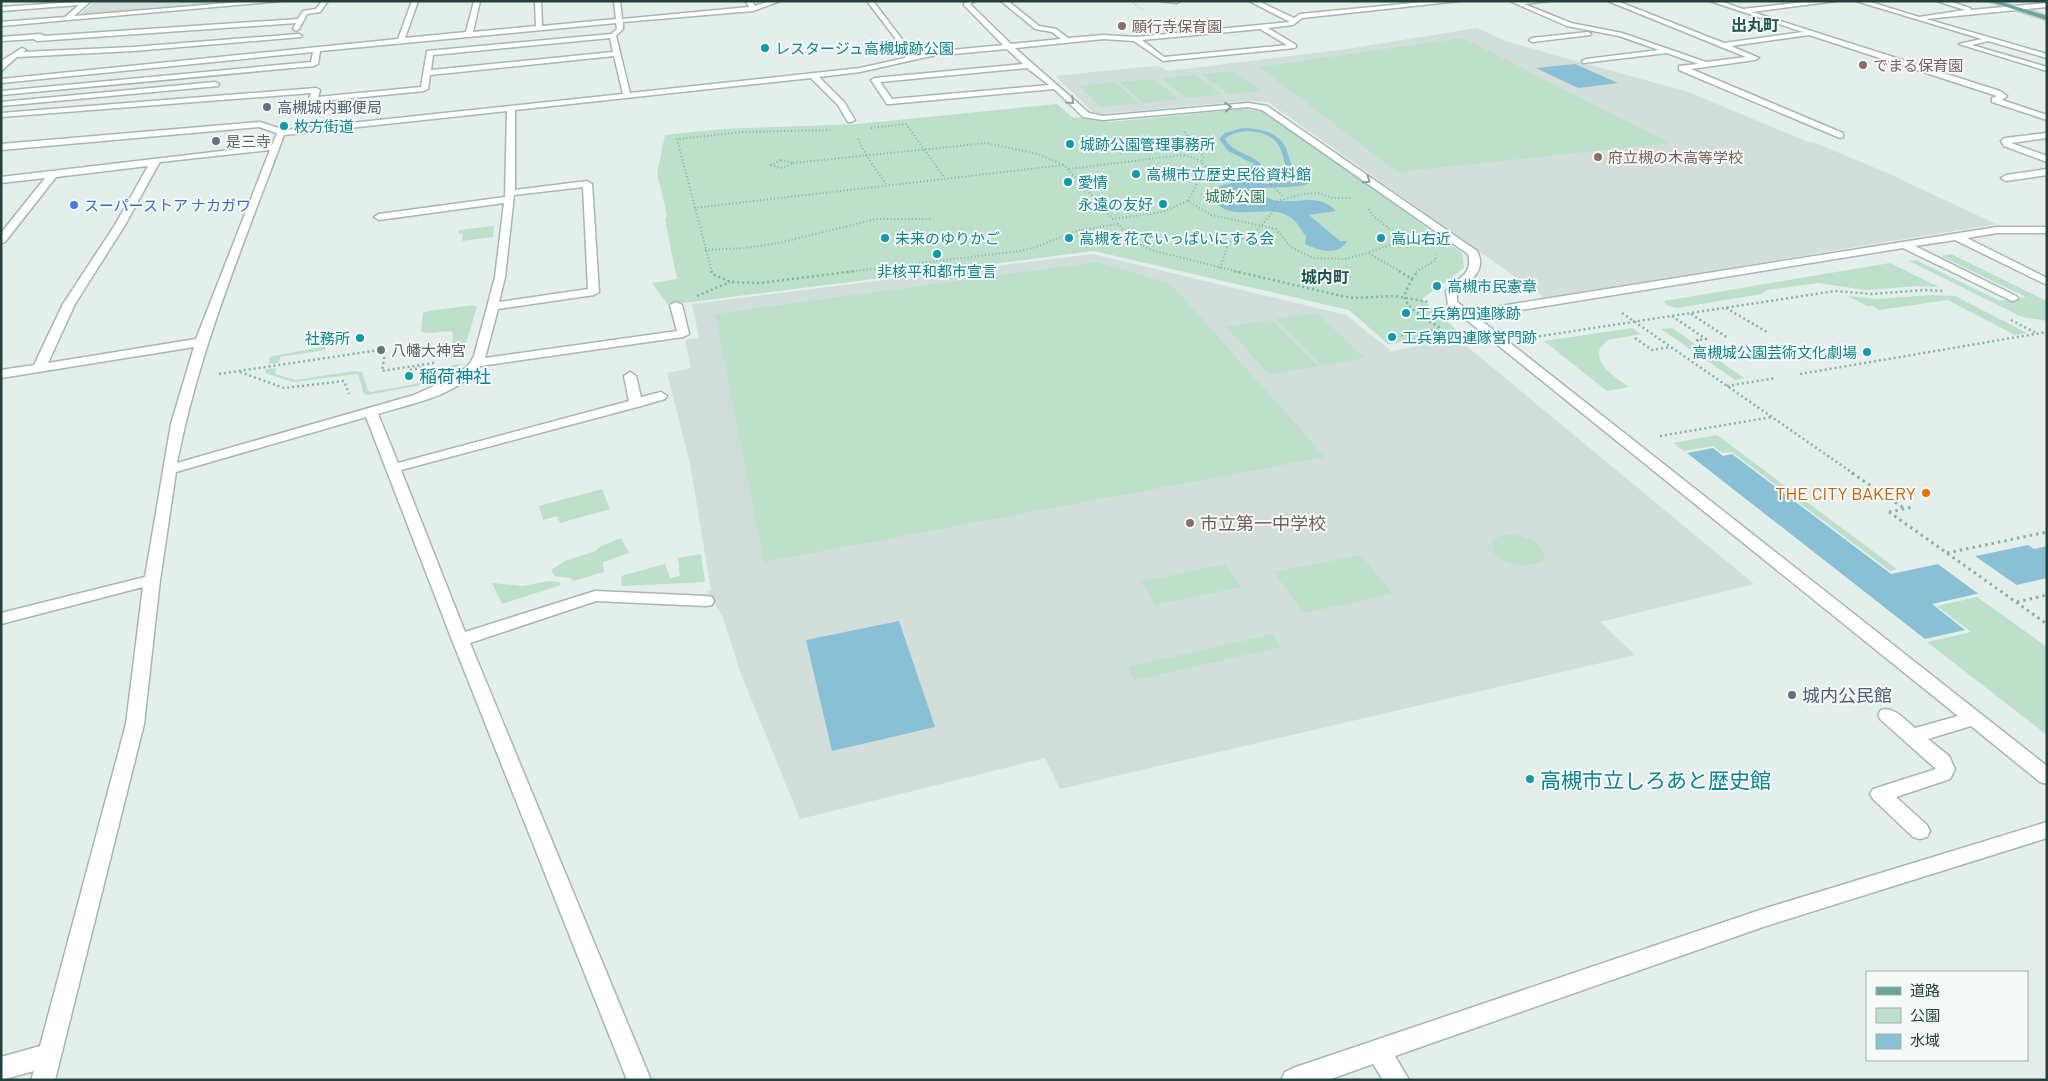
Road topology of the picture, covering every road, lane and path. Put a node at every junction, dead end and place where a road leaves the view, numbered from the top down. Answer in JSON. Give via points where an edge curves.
{"nodes":[{"id":1,"x":9,"y":1,"type":"edge"},
{"id":2,"x":278,"y":1,"type":"edge"},
{"id":3,"x":325,"y":1,"type":"edge"},
{"id":4,"x":415,"y":1,"type":"edge"},
{"id":5,"x":476,"y":1,"type":"edge"},
{"id":6,"x":538,"y":1,"type":"edge"},
{"id":7,"x":618,"y":1,"type":"edge"},
{"id":8,"x":749,"y":1,"type":"edge"},
{"id":9,"x":777,"y":1,"type":"edge"},
{"id":10,"x":870,"y":1,"type":"edge"},
{"id":11,"x":972,"y":1,"type":"edge"},
{"id":12,"x":1004,"y":1,"type":"edge"},
{"id":13,"x":1163,"y":1,"type":"edge"},
{"id":14,"x":1177,"y":1,"type":"edge"},
{"id":15,"x":1252,"y":1,"type":"edge"},
{"id":16,"x":1456,"y":1,"type":"edge"},
{"id":17,"x":1510,"y":1,"type":"edge"},
{"id":18,"x":1547,"y":1,"type":"edge"},
{"id":19,"x":1611,"y":1,"type":"edge"},
{"id":20,"x":1713,"y":1,"type":"edge"},
{"id":21,"x":1833,"y":1,"type":"edge"},
{"id":22,"x":1859,"y":1,"type":"edge"},
{"id":23,"x":1940,"y":1,"type":"edge"},
{"id":24,"x":1991,"y":1,"type":"edge"},
{"id":25,"x":87,"y":2,"type":"edge"},
{"id":26,"x":1515,"y":2,"type":"edge"},
{"id":27,"x":1528,"y":2,"type":"edge"},
{"id":28,"x":2047,"y":5,"type":"edge"},
{"id":29,"x":2011,"y":7,"type":"junction"},
{"id":30,"x":1,"y":8,"type":"edge"},
{"id":31,"x":753,"y":9,"type":"junction"},
{"id":32,"x":1743,"y":11,"type":"junction"},
{"id":33,"x":1976,"y":11,"type":"junction"},
{"id":34,"x":1918,"y":18,"type":"junction"},
{"id":35,"x":2047,"y":18,"type":"edge"},
{"id":36,"x":66,"y":19,"type":"junction"},
{"id":37,"x":301,"y":20,"type":"junction"},
{"id":38,"x":619,"y":20,"type":"junction"},
{"id":39,"x":1294,"y":21,"type":"junction"},
{"id":40,"x":1,"y":24,"type":"edge"},
{"id":41,"x":1261,"y":27,"type":"junction"},
{"id":42,"x":539,"y":28,"type":"junction"},
{"id":43,"x":1635,"y":29,"type":"dead end"},
{"id":44,"x":1608,"y":32,"type":"junction"},
{"id":45,"x":45,"y":34,"type":"junction"},
{"id":46,"x":469,"y":34,"type":"junction"},
{"id":47,"x":1810,"y":34,"type":"junction"},
{"id":48,"x":299,"y":36,"type":"junction"},
{"id":49,"x":613,"y":36,"type":"junction"},
{"id":50,"x":1136,"y":39,"type":"junction"},
{"id":51,"x":1,"y":40,"type":"edge"},
{"id":52,"x":1067,"y":40,"type":"junction"},
{"id":53,"x":1532,"y":40,"type":"dead end"},
{"id":54,"x":1992,"y":40,"type":"junction"},
{"id":55,"x":400,"y":41,"type":"junction"},
{"id":56,"x":1722,"y":45,"type":"junction"},
{"id":57,"x":1009,"y":46,"type":"junction"},
{"id":58,"x":1682,"y":48,"type":"dead end"},
{"id":59,"x":133,"y":49,"type":"junction"},
{"id":60,"x":317,"y":50,"type":"junction"},
{"id":61,"x":1668,"y":50,"type":"junction"},
{"id":62,"x":618,"y":54,"type":"junction"},
{"id":63,"x":15,"y":55,"type":"junction"},
{"id":64,"x":128,"y":56,"type":"dead end"},
{"id":65,"x":2047,"y":56,"type":"edge"},
{"id":66,"x":909,"y":58,"type":"junction"},
{"id":67,"x":1586,"y":61,"type":"dead end"},
{"id":68,"x":122,"y":63,"type":"dead end"},
{"id":69,"x":1706,"y":64,"type":"junction"},
{"id":70,"x":2,"y":65,"type":"edge"},
{"id":71,"x":1029,"y":66,"type":"junction"},
{"id":72,"x":2047,"y":69,"type":"edge"},
{"id":73,"x":116,"y":70,"type":"junction"},
{"id":74,"x":219,"y":72,"type":"junction"},
{"id":75,"x":427,"y":74,"type":"junction"},
{"id":76,"x":814,"y":76,"type":"junction"},
{"id":77,"x":1,"y":81,"type":"edge"},
{"id":78,"x":215,"y":84,"type":"junction"},
{"id":79,"x":1056,"y":87,"type":"junction"},
{"id":80,"x":1,"y":93,"type":"edge"},
{"id":81,"x":627,"y":96,"type":"junction"},
{"id":82,"x":210,"y":98,"type":"junction"},
{"id":83,"x":1,"y":104,"type":"edge"},
{"id":84,"x":511,"y":108,"type":"junction"},
{"id":85,"x":1,"y":115,"type":"edge"},
{"id":86,"x":2047,"y":118,"type":"edge"},
{"id":87,"x":851,"y":120,"type":"dead end"},
{"id":88,"x":863,"y":128,"type":"dead end"},
{"id":89,"x":1183,"y":129,"type":"dead end"},
{"id":90,"x":836,"y":130,"type":"dead end"},
{"id":91,"x":281,"y":133,"type":"junction"},
{"id":92,"x":1840,"y":135,"type":"dead end"},
{"id":93,"x":2047,"y":135,"type":"edge"},
{"id":94,"x":858,"y":138,"type":"dead end"},
{"id":95,"x":1,"y":147,"type":"edge"},
{"id":96,"x":275,"y":147,"type":"junction"},
{"id":97,"x":924,"y":150,"type":"junction"},
{"id":98,"x":866,"y":155,"type":"junction"},
{"id":99,"x":2047,"y":159,"type":"edge"},
{"id":100,"x":1202,"y":161,"type":"junction"},
{"id":101,"x":154,"y":163,"type":"junction"},
{"id":102,"x":793,"y":163,"type":"junction"},
{"id":103,"x":1064,"y":165,"type":"junction"},
{"id":104,"x":1206,"y":167,"type":"junction"},
{"id":105,"x":1069,"y":169,"type":"junction"},
{"id":106,"x":2047,"y":172,"type":"edge"},
{"id":107,"x":53,"y":175,"type":"junction"},
{"id":108,"x":944,"y":177,"type":"junction"},
{"id":109,"x":2006,"y":178,"type":"dead end"},
{"id":110,"x":1,"y":180,"type":"edge"},
{"id":111,"x":886,"y":184,"type":"junction"},
{"id":112,"x":509,"y":196,"type":"junction"},
{"id":113,"x":1284,"y":198,"type":"junction"},
{"id":114,"x":1357,"y":199,"type":"dead end"},
{"id":115,"x":1188,"y":201,"type":"junction"},
{"id":116,"x":1367,"y":206,"type":"dead end"},
{"id":117,"x":694,"y":208,"type":"junction"},
{"id":118,"x":379,"y":217,"type":"dead end"},
{"id":119,"x":931,"y":219,"type":"dead end"},
{"id":120,"x":1114,"y":219,"type":"junction"},
{"id":121,"x":1118,"y":224,"type":"junction"},
{"id":122,"x":1262,"y":225,"type":"junction"},
{"id":123,"x":2047,"y":230,"type":"edge"},
{"id":124,"x":1957,"y":237,"type":"junction"},
{"id":125,"x":1,"y":240,"type":"edge"},
{"id":126,"x":1406,"y":242,"type":"junction"},
{"id":127,"x":1421,"y":244,"type":"dead end"},
{"id":128,"x":1904,"y":246,"type":"junction"},
{"id":129,"x":705,"y":250,"type":"junction"},
{"id":130,"x":1368,"y":252,"type":"junction"},
{"id":131,"x":1435,"y":253,"type":"dead end"},
{"id":132,"x":1220,"y":268,"type":"junction"},
{"id":133,"x":1412,"y":279,"type":"junction"},
{"id":134,"x":731,"y":282,"type":"junction"},
{"id":135,"x":2047,"y":282,"type":"edge"},
{"id":136,"x":1946,"y":291,"type":"dead end"},
{"id":137,"x":1405,"y":297,"type":"junction"},
{"id":138,"x":2012,"y":298,"type":"dead end"},
{"id":139,"x":1428,"y":302,"type":"dead end"},
{"id":140,"x":494,"y":306,"type":"junction"},
{"id":141,"x":676,"y":306,"type":"joint"},
{"id":142,"x":1726,"y":308,"type":"junction"},
{"id":143,"x":1690,"y":313,"type":"junction"},
{"id":144,"x":1467,"y":315,"type":"junction"},
{"id":145,"x":1626,"y":316,"type":"dead end"},
{"id":146,"x":1672,"y":316,"type":"junction"},
{"id":147,"x":1635,"y":322,"type":"junction"},
{"id":148,"x":1450,"y":328,"type":"dead end"},
{"id":149,"x":1442,"y":329,"type":"junction"},
{"id":150,"x":1767,"y":332,"type":"dead end"},
{"id":151,"x":2047,"y":332,"type":"edge"},
{"id":152,"x":1396,"y":336,"type":"dead end"},
{"id":153,"x":1533,"y":337,"type":"dead end"},
{"id":154,"x":1635,"y":338,"type":"dead end"},
{"id":155,"x":1728,"y":338,"type":"dead end"},
{"id":156,"x":202,"y":342,"type":"junction"},
{"id":157,"x":1700,"y":342,"type":"dead end"},
{"id":158,"x":1672,"y":347,"type":"junction"},
{"id":159,"x":379,"y":350,"type":"dead end"},
{"id":160,"x":385,"y":352,"type":"dead end"},
{"id":161,"x":479,"y":360,"type":"junction"},
{"id":162,"x":40,"y":366,"type":"junction"},
{"id":163,"x":410,"y":370,"type":"junction"},
{"id":164,"x":427,"y":370,"type":"dead end"},
{"id":165,"x":238,"y":372,"type":"junction"},
{"id":166,"x":1,"y":374,"type":"edge"},
{"id":167,"x":1800,"y":374,"type":"dead end"},
{"id":168,"x":630,"y":376,"type":"dead end"},
{"id":169,"x":1776,"y":378,"type":"dead end"},
{"id":170,"x":190,"y":379,"type":"junction"},
{"id":171,"x":1727,"y":386,"type":"junction"},
{"id":172,"x":661,"y":396,"type":"dead end"},
{"id":173,"x":636,"y":403,"type":"junction"},
{"id":174,"x":364,"y":414,"type":"junction"},
{"id":175,"x":1772,"y":417,"type":"junction"},
{"id":176,"x":1657,"y":437,"type":"dead end"},
{"id":177,"x":394,"y":468,"type":"junction"},
{"id":178,"x":168,"y":470,"type":"junction"},
{"id":179,"x":1913,"y":507,"type":"dead end"},
{"id":180,"x":1905,"y":509,"type":"junction"},
{"id":181,"x":2047,"y":532,"type":"edge"},
{"id":182,"x":1948,"y":554,"type":"junction"},
{"id":183,"x":152,"y":580,"type":"junction"},
{"id":184,"x":2047,"y":595,"type":"edge"},
{"id":185,"x":706,"y":601,"type":"dead end"},
{"id":186,"x":2016,"y":602,"type":"junction"},
{"id":187,"x":1,"y":618,"type":"edge"},
{"id":188,"x":2047,"y":624,"type":"edge"},
{"id":189,"x":460,"y":640,"type":"junction"},
{"id":190,"x":1887,"y":715,"type":"dead end"},
{"id":191,"x":1973,"y":719,"type":"junction"},
{"id":192,"x":1913,"y":736,"type":"junction"},
{"id":193,"x":2047,"y":777,"type":"edge"},
{"id":194,"x":2047,"y":830,"type":"edge"},
{"id":195,"x":1920,"y":831,"type":"dead end"},
{"id":196,"x":1378,"y":1050,"type":"junction"},
{"id":197,"x":49,"y":1055,"type":"junction"},
{"id":198,"x":1,"y":1069,"type":"edge"},
{"id":199,"x":43,"y":1080,"type":"edge"},
{"id":200,"x":638,"y":1080,"type":"edge"},
{"id":201,"x":1293,"y":1080,"type":"edge"},
{"id":202,"x":1397,"y":1080,"type":"edge"}],
"edges":[{"from":1,"to":30,"type":"street"},
{"from":2,"to":36,"type":"street"},
{"from":3,"to":37,"type":"street","via":[[318,11],[305,12]]},
{"from":4,"to":55,"type":"street"},
{"from":5,"to":46,"type":"street"},
{"from":6,"to":42,"type":"street"},
{"from":7,"to":38,"type":"street"},
{"from":8,"to":31,"type":"street"},
{"from":9,"to":31,"type":"street"},
{"from":10,"to":66,"type":"street","via":[[908,51]]},
{"from":11,"to":57,"type":"street","via":[[966,4]]},
{"from":12,"to":52,"type":"street","via":[[1037,28],[1054,30]]},
{"from":13,"to":14,"type":"street"},
{"from":15,"to":39,"type":"street"},
{"from":16,"to":39,"type":"street","via":[[1300,16]]},
{"from":17,"to":26,"type":"street"},
{"from":18,"to":27,"type":"street"},
{"from":19,"to":56,"type":"street"},
{"from":20,"to":32,"type":"street"},
{"from":21,"to":32,"type":"street"},
{"from":22,"to":34,"type":"street"},
{"from":23,"to":33,"type":"street"},
{"from":24,"to":29,"type":"main road"},
{"from":25,"to":30,"type":"street"},
{"from":25,"to":36,"type":"street"},
{"from":26,"to":27,"type":"street"},
{"from":26,"to":44,"type":"street","via":[[1569,25]]},
{"from":28,"to":29,"type":"street"},
{"from":29,"to":33,"type":"street"},
{"from":29,"to":35,"type":"main road"},
{"from":31,"to":38,"type":"street","via":[[685,11]]},
{"from":32,"to":47,"type":"street"},
{"from":33,"to":34,"type":"street"},
{"from":34,"to":54,"type":"street"},
{"from":36,"to":40,"type":"street"},
{"from":36,"to":45,"type":"street"},
{"from":37,"to":45,"type":"street"},
{"from":37,"to":48,"type":"street","via":[[294,32]]},
{"from":38,"to":42,"type":"street"},
{"from":38,"to":49,"type":"street","via":[[620,29]]},
{"from":39,"to":41,"type":"street"},
{"from":41,"to":50,"type":"street"},
{"from":41,"to":50,"type":"street","via":[[1294,46],[1163,59]]},
{"from":42,"to":46,"type":"street"},
{"from":43,"to":44,"type":"street"},
{"from":44,"to":53,"type":"street"},
{"from":44,"to":61,"type":"street"},
{"from":45,"to":51,"type":"street"},
{"from":45,"to":63,"type":"street"},
{"from":46,"to":55,"type":"street"},
{"from":47,"to":56,"type":"street"},
{"from":47,"to":86,"type":"street","via":[[1997,93],[2003,96],[1995,100]]},
{"from":48,"to":59,"type":"street"},
{"from":48,"to":60,"type":"street","via":[[307,42],[306,48]]},
{"from":49,"to":62,"type":"street"},
{"from":49,"to":75,"type":"street","via":[[430,53]]},
{"from":50,"to":52,"type":"street"},
{"from":52,"to":57,"type":"street"},
{"from":54,"to":65,"type":"street"},
{"from":54,"to":72,"type":"street","via":[[1962,44]]},
{"from":55,"to":60,"type":"street"},
{"from":56,"to":69,"type":"street","via":[[1755,58]]},
{"from":57,"to":66,"type":"street"},
{"from":57,"to":71,"type":"street"},
{"from":58,"to":61,"type":"street"},
{"from":59,"to":63,"type":"street"},
{"from":59,"to":64,"type":"street"},
{"from":60,"to":73,"type":"street"},
{"from":60,"to":74,"type":"street","via":[[314,64]]},
{"from":61,"to":67,"type":"street"},
{"from":61,"to":69,"type":"street"},
{"from":62,"to":75,"type":"street"},
{"from":62,"to":81,"type":"street"},
{"from":63,"to":70,"type":"street"},
{"from":66,"to":76,"type":"street","via":[[885,66]]},
{"from":68,"to":73,"type":"street"},
{"from":69,"to":92,"type":"street","via":[[1682,68]]},
{"from":71,"to":79,"type":"street"},
{"from":71,"to":79,"type":"street","via":[[875,80],[890,102]]},
{"from":73,"to":77,"type":"street"},
{"from":74,"to":78,"type":"street"},
{"from":74,"to":80,"type":"street"},
{"from":75,"to":82,"type":"street","via":[[424,89],[313,100],[316,90]]},
{"from":76,"to":81,"type":"street"},
{"from":76,"to":87,"type":"street","via":[[842,104]]},
{"from":78,"to":82,"type":"street"},
{"from":78,"to":83,"type":"street"},
{"from":79,"to":144,"type":"street","one_way":true,"via":[[1086,115],[1102,118],[1248,105],[1264,108],[1473,253],[1476,263],[1473,274],[1452,292],[1452,303]]},
{"from":81,"to":84,"type":"street"},
{"from":82,"to":85,"type":"street"},
{"from":84,"to":91,"type":"street"},
{"from":84,"to":112,"type":"street"},
{"from":88,"to":97,"type":"path","via":[[906,124]]},
{"from":89,"to":100,"type":"path","via":[[1204,156]]},
{"from":90,"to":117,"type":"path","via":[[743,132],[678,139]]},
{"from":91,"to":95,"type":"street","via":[[260,124]]},
{"from":91,"to":96,"type":"street"},
{"from":93,"to":99,"type":"street","via":[[2005,141]]},
{"from":94,"to":98,"type":"path"},
{"from":96,"to":101,"type":"street"},
{"from":96,"to":156,"type":"street"},
{"from":97,"to":98,"type":"path"},
{"from":97,"to":103,"type":"path","via":[[987,143],[1038,154]]},
{"from":97,"to":108,"type":"path"},
{"from":98,"to":102,"type":"path"},
{"from":98,"to":111,"type":"path"},
{"from":100,"to":104,"type":"path"},
{"from":100,"to":105,"type":"path","via":[[1182,156]]},
{"from":101,"to":107,"type":"street"},
{"from":101,"to":162,"type":"street","via":[[120,225],[68,304]]},
{"from":102,"to":102,"type":"path","via":[[783,168],[771,165],[782,160]]},
{"from":103,"to":105,"type":"path"},
{"from":103,"to":108,"type":"path"},
{"from":104,"to":113,"type":"path","via":[[1225,168],[1267,179]]},
{"from":104,"to":115,"type":"path"},
{"from":105,"to":120,"type":"path"},
{"from":106,"to":109,"type":"street"},
{"from":107,"to":110,"type":"street"},
{"from":107,"to":125,"type":"street"},
{"from":108,"to":111,"type":"path"},
{"from":111,"to":117,"type":"path"},
{"from":112,"to":118,"type":"street"},
{"from":112,"to":140,"type":"street"},
{"from":112,"to":140,"type":"street","via":[[587,184],[594,292]]},
{"from":113,"to":114,"type":"path","via":[[1318,193],[1333,198],[1349,196]]},
{"from":113,"to":122,"type":"path","via":[[1278,201]]},
{"from":115,"to":120,"type":"path","via":[[1162,212]]},
{"from":115,"to":122,"type":"path","via":[[1212,215]]},
{"from":116,"to":126,"type":"path","via":[[1372,215]]},
{"from":117,"to":129,"type":"path"},
{"from":119,"to":129,"type":"path","via":[[876,219],[779,243]]},
{"from":120,"to":121,"type":"path"},
{"from":121,"to":132,"type":"path","via":[[1140,246]]},
{"from":121,"to":134,"type":"path","via":[[1076,231],[1020,250],[760,284]]},
{"from":122,"to":130,"type":"path","via":[[1276,229],[1291,247],[1313,258],[1346,259]]},
{"from":122,"to":132,"type":"path","via":[[1251,237],[1229,242]]},
{"from":123,"to":124,"type":"street","via":[[1997,230]]},
{"from":124,"to":128,"type":"street"},
{"from":124,"to":135,"type":"street"},
{"from":126,"to":127,"type":"path"},
{"from":126,"to":130,"type":"path"},
{"from":128,"to":138,"type":"street"},
{"from":128,"to":144,"type":"street"},
{"from":129,"to":134,"type":"path","via":[[712,274]]},
{"from":130,"to":133,"type":"path"},
{"from":131,"to":133,"type":"path","via":[[1436,260],[1415,273]]},
{"from":132,"to":137,"type":"path","via":[[1349,296]]},
{"from":133,"to":137,"type":"path"},
{"from":134,"to":141,"type":"path"},
{"from":136,"to":142,"type":"path","via":[[1872,294],[1835,291]]},
{"from":137,"to":139,"type":"path"},
{"from":137,"to":149,"type":"path","via":[[1424,317]]},
{"from":140,"to":161,"type":"street"},
{"from":141,"to":161,"type":"street","via":[[683,334]]},
{"from":142,"to":143,"type":"path"},
{"from":142,"to":150,"type":"path"},
{"from":143,"to":146,"type":"path"},
{"from":143,"to":155,"type":"path"},
{"from":144,"to":191,"type":"street"},
{"from":145,"to":147,"type":"path"},
{"from":146,"to":147,"type":"path"},
{"from":146,"to":157,"type":"path","via":[[1706,339],[1697,340]]},
{"from":147,"to":153,"type":"path"},
{"from":147,"to":158,"type":"path"},
{"from":148,"to":149,"type":"path"},
{"from":149,"to":152,"type":"path"},
{"from":151,"to":167,"type":"path"},
{"from":154,"to":158,"type":"path","via":[[1652,350]]},
{"from":156,"to":162,"type":"street"},
{"from":156,"to":170,"type":"street"},
{"from":158,"to":171,"type":"path"},
{"from":159,"to":165,"type":"path"},
{"from":160,"to":163,"type":"path","via":[[382,371]]},
{"from":161,"to":163,"type":"path"},
{"from":161,"to":174,"type":"street","via":[[469,373],[438,390]]},
{"from":162,"to":166,"type":"street"},
{"from":163,"to":164,"type":"path","via":[[428,367]]},
{"from":165,"to":170,"type":"path"},
{"from":165,"to":174,"type":"path","via":[[284,388],[344,381]]},
{"from":168,"to":173,"type":"street"},
{"from":169,"to":171,"type":"path"},
{"from":170,"to":178,"type":"street"},
{"from":171,"to":175,"type":"path"},
{"from":172,"to":173,"type":"street"},
{"from":173,"to":177,"type":"street"},
{"from":174,"to":177,"type":"street"},
{"from":174,"to":178,"type":"street"},
{"from":175,"to":176,"type":"path"},
{"from":175,"to":180,"type":"path"},
{"from":177,"to":189,"type":"street"},
{"from":178,"to":183,"type":"street"},
{"from":179,"to":180,"type":"path"},
{"from":180,"to":182,"type":"path","via":[[1889,512]]},
{"from":181,"to":182,"type":"path"},
{"from":182,"to":186,"type":"path"},
{"from":183,"to":187,"type":"street"},
{"from":183,"to":197,"type":"street","via":[[135,724]]},
{"from":184,"to":186,"type":"path"},
{"from":185,"to":189,"type":"street","via":[[595,596]]},
{"from":186,"to":188,"type":"path"},
{"from":189,"to":200,"type":"street"},
{"from":190,"to":192,"type":"street"},
{"from":191,"to":192,"type":"street"},
{"from":191,"to":193,"type":"street"},
{"from":192,"to":195,"type":"street","via":[[1942,761],[1945,772],[1880,794]]},
{"from":194,"to":196,"type":"street","via":[[1763,918]]},
{"from":196,"to":201,"type":"street"},
{"from":196,"to":202,"type":"street"},
{"from":197,"to":198,"type":"street"},
{"from":197,"to":199,"type":"street"}]}
